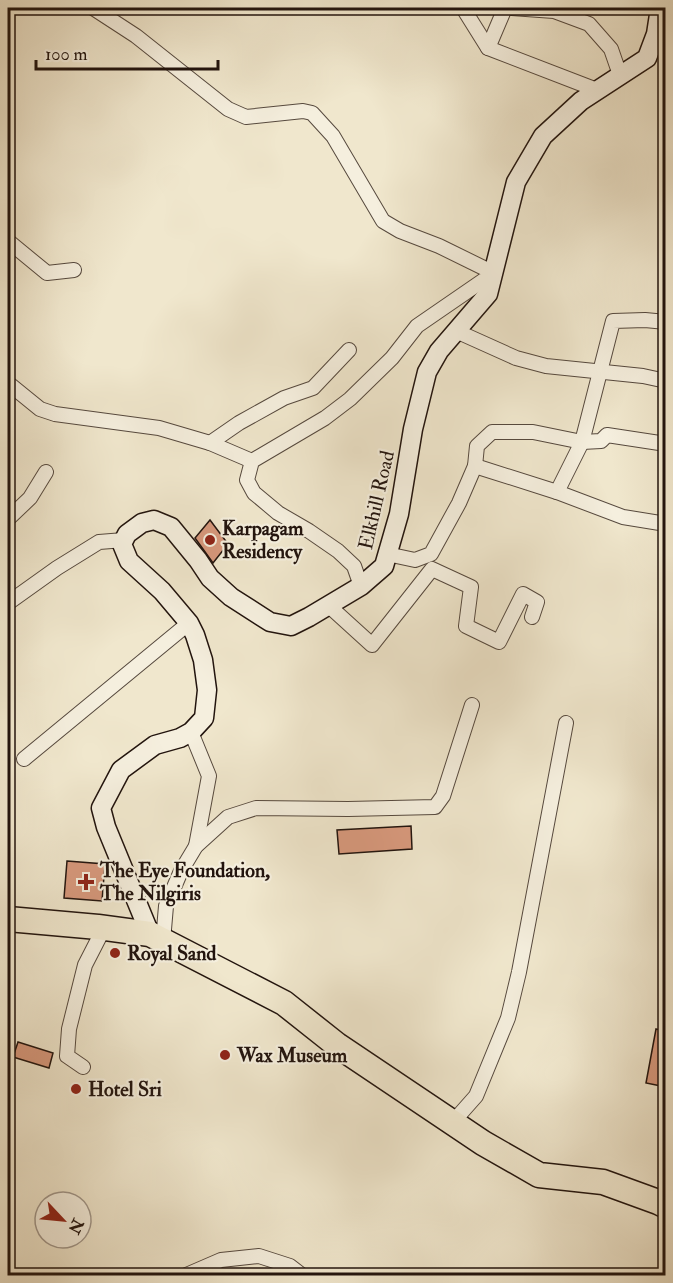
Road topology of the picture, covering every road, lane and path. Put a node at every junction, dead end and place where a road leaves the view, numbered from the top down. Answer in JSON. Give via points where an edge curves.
{"nodes":[{"id":1,"x":93,"y":8,"type":"edge"},
{"id":2,"x":463,"y":8,"type":"edge"},
{"id":3,"x":505,"y":8,"type":"edge"},
{"id":4,"x":512,"y":8,"type":"edge"},
{"id":5,"x":660,"y":8,"type":"edge"},
{"id":6,"x":488,"y":48,"type":"junction"},
{"id":7,"x":620,"y":75,"type":"junction"},
{"id":8,"x":597,"y":90,"type":"junction"},
{"id":9,"x":8,"y":241,"type":"edge"},
{"id":10,"x":74,"y":270,"type":"dead end"},
{"id":11,"x":494,"y":273,"type":"junction"},
{"id":12,"x":666,"y":322,"type":"edge"},
{"id":13,"x":456,"y":332,"type":"junction"},
{"id":14,"x":349,"y":350,"type":"dead end"},
{"id":15,"x":600,"y":372,"type":"junction"},
{"id":16,"x":666,"y":381,"type":"edge"},
{"id":17,"x":8,"y":383,"type":"edge"},
{"id":18,"x":582,"y":442,"type":"junction"},
{"id":19,"x":210,"y":443,"type":"junction"},
{"id":20,"x":666,"y":444,"type":"edge"},
{"id":21,"x":252,"y":461,"type":"junction"},
{"id":22,"x":475,"y":466,"type":"junction"},
{"id":23,"x":46,"y":472,"type":"dead end"},
{"id":24,"x":557,"y":492,"type":"junction"},
{"id":25,"x":8,"y":519,"type":"edge"},
{"id":26,"x":666,"y":524,"type":"edge"},
{"id":27,"x":124,"y":540,"type":"junction"},
{"id":28,"x":387,"y":555,"type":"junction"},
{"id":29,"x":361,"y":586,"type":"junction"},
{"id":30,"x":8,"y":603,"type":"edge"},
{"id":31,"x":328,"y":605,"type":"junction"},
{"id":32,"x":532,"y":617,"type":"dead end"},
{"id":33,"x":189,"y":623,"type":"junction"},
{"id":34,"x":472,"y":705,"type":"dead end"},
{"id":35,"x":566,"y":723,"type":"dead end"},
{"id":36,"x":191,"y":732,"type":"junction"},
{"id":37,"x":24,"y":759,"type":"dead end"},
{"id":38,"x":196,"y":846,"type":"junction"},
{"id":39,"x":8,"y":919,"type":"edge"},
{"id":40,"x":104,"y":928,"type":"junction"},
{"id":41,"x":156,"y":937,"type":"junction"},
{"id":42,"x":83,"y":1067,"type":"dead end"},
{"id":43,"x":453,"y":1122,"type":"junction"},
{"id":44,"x":666,"y":1206,"type":"edge"},
{"id":45,"x":184,"y":1275,"type":"edge"},
{"id":46,"x":303,"y":1275,"type":"edge"}],
"edges":[{"from":1,"to":11,"type":"street","via":[[136,36],[228,109],[246,117],[312,113],[333,136],[383,221]]},
{"from":2,"to":6,"type":"street"},
{"from":3,"to":6,"type":"street"},
{"from":4,"to":7,"type":"street","via":[[554,11],[589,24],[611,49]]},
{"from":5,"to":7,"type":"street","name":"Elkhill Road","via":[[647,58]]},
{"from":6,"to":8,"type":"street"},
{"from":7,"to":8,"type":"street","name":"Elkhill Road"},
{"from":8,"to":11,"type":"street","name":"Elkhill Road","via":[[543,136],[516,182]]},
{"from":9,"to":10,"type":"street","via":[[47,273]]},
{"from":11,"to":13,"type":"street","name":"Elkhill Road","via":[[488,294]]},
{"from":11,"to":21,"type":"street","via":[[417,326],[392,358],[342,405]]},
{"from":12,"to":15,"type":"street","via":[[613,321]]},
{"from":13,"to":15,"type":"street","via":[[526,361]]},
{"from":13,"to":28,"type":"street","name":"Elkhill Road","via":[[427,372]]},
{"from":14,"to":19,"type":"street","via":[[313,387],[284,398]]},
{"from":15,"to":16,"type":"street"},
{"from":15,"to":18,"type":"street"},
{"from":17,"to":19,"type":"street","via":[[40,409],[55,414],[159,428]]},
{"from":18,"to":20,"type":"street","via":[[601,441],[607,435]]},
{"from":18,"to":22,"type":"street","via":[[533,432],[492,432],[477,446]]},
{"from":18,"to":24,"type":"street"},
{"from":19,"to":21,"type":"street"},
{"from":21,"to":29,"type":"street","via":[[247,480],[254,493],[338,551],[354,566]]},
{"from":22,"to":24,"type":"street"},
{"from":22,"to":28,"type":"street","via":[[431,554],[415,560]]},
{"from":23,"to":25,"type":"street","via":[[30,498]]},
{"from":24,"to":26,"type":"street","via":[[623,517]]},
{"from":27,"to":30,"type":"street","via":[[99,542]]},
{"from":27,"to":31,"type":"street","name":"Elkhill Road","via":[[142,524],[154,520],[171,526],[210,578],[270,622],[291,626]]},
{"from":27,"to":33,"type":"street","via":[[129,561]]},
{"from":28,"to":29,"type":"street","name":"Elkhill Road","via":[[384,566]]},
{"from":29,"to":31,"type":"street","name":"Elkhill Road"},
{"from":31,"to":32,"type":"street","via":[[372,645],[432,569],[471,587],[466,626],[499,642],[522,594],[537,602]]},
{"from":33,"to":36,"type":"street","via":[[203,660],[207,690],[204,718]]},
{"from":33,"to":37,"type":"street"},
{"from":34,"to":38,"type":"street","via":[[443,796],[435,807],[256,808],[228,817]]},
{"from":35,"to":43,"type":"street","via":[[508,1018],[476,1096]]},
{"from":36,"to":38,"type":"street","via":[[209,776]]},
{"from":36,"to":41,"type":"street","via":[[155,745],[121,770],[101,808]]},
{"from":38,"to":41,"type":"street","via":[[166,906]]},
{"from":39,"to":40,"type":"highway"},
{"from":40,"to":41,"type":"highway"},
{"from":40,"to":42,"type":"street","via":[[86,965],[69,1029],[67,1056]]},
{"from":41,"to":43,"type":"highway","via":[[284,1003],[338,1045]]},
{"from":43,"to":44,"type":"highway","via":[[539,1175],[603,1182]]},
{"from":45,"to":46,"type":"street","via":[[221,1260],[260,1256]]}]}
